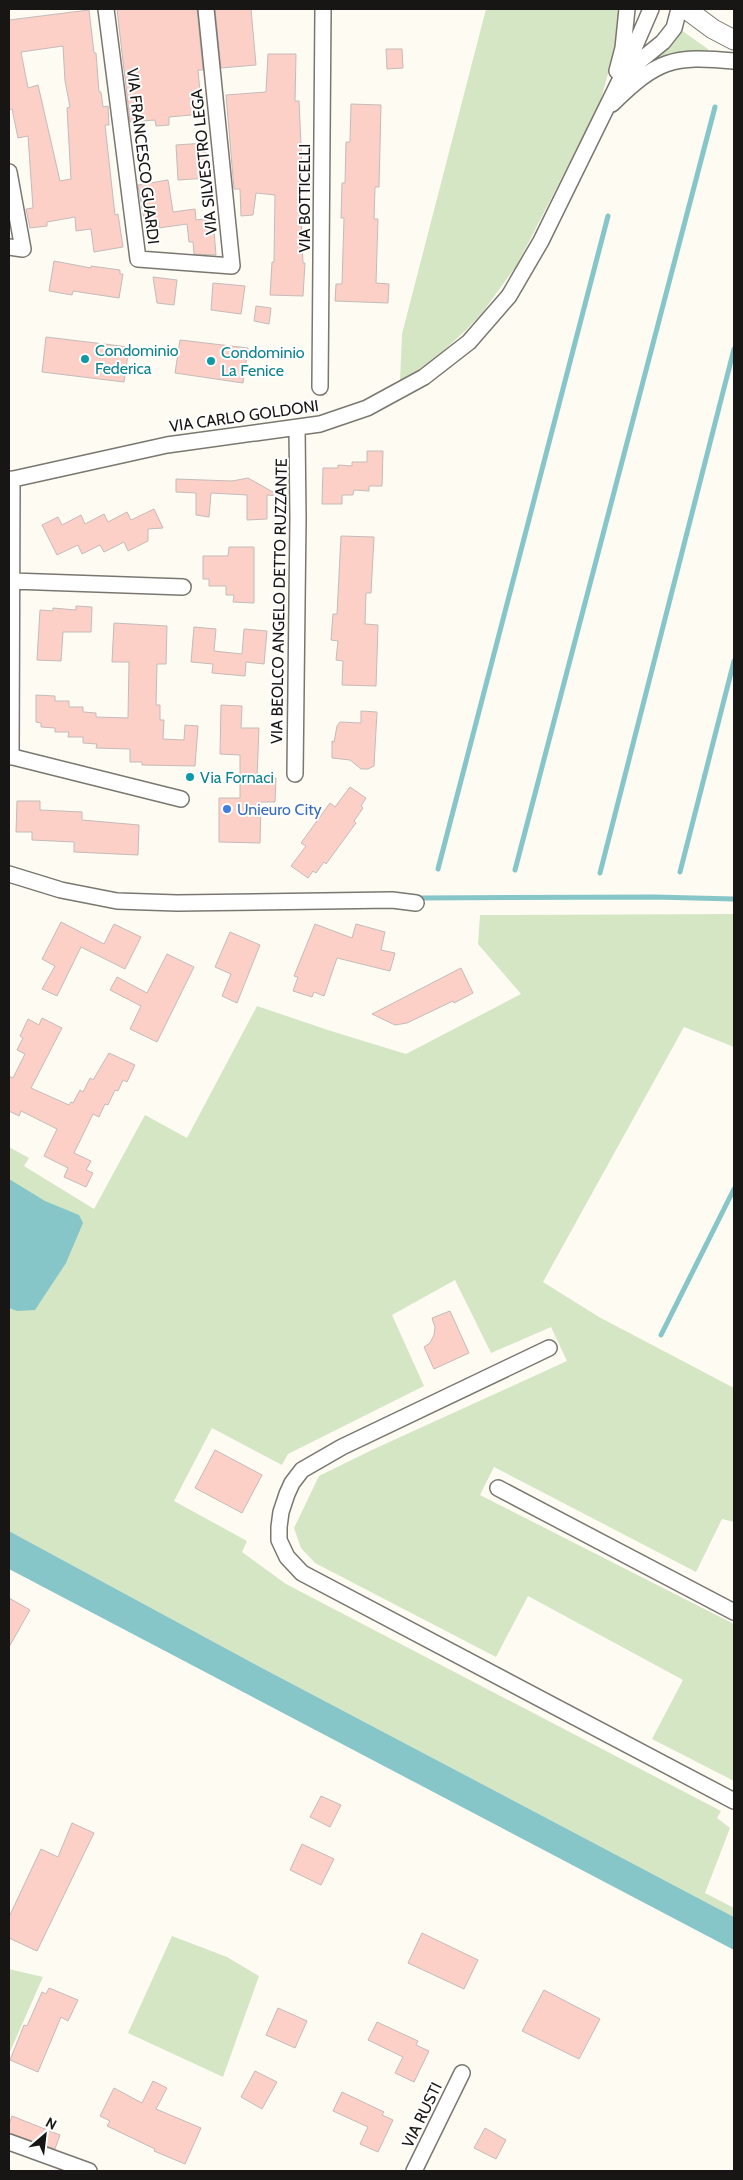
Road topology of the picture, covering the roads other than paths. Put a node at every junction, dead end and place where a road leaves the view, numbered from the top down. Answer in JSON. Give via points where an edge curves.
{"nodes":[{"id":1,"x":106,"y":9,"type":"edge"},
{"id":2,"x":206,"y":9,"type":"edge"},
{"id":3,"x":323,"y":9,"type":"edge"},
{"id":4,"x":627,"y":9,"type":"edge"},
{"id":5,"x":651,"y":9,"type":"edge"},
{"id":6,"x":678,"y":9,"type":"edge"},
{"id":7,"x":686,"y":9,"type":"edge"},
{"id":8,"x":734,"y":40,"type":"edge"},
{"id":9,"x":734,"y":61,"type":"edge"},
{"id":10,"x":622,"y":76,"type":"junction"},
{"id":11,"x":613,"y":95,"type":"junction"},
{"id":12,"x":604,"y":112,"type":"junction"},
{"id":13,"x":9,"y":172,"type":"edge"},
{"id":14,"x":16,"y":248,"type":"edge"},
{"id":15,"x":187,"y":263,"type":"joint"},
{"id":16,"x":320,"y":387,"type":"dead end"},
{"id":17,"x":297,"y":428,"type":"junction"},
{"id":18,"x":11,"y":480,"type":"edge"},
{"id":19,"x":12,"y":580,"type":"junction"},
{"id":20,"x":183,"y":587,"type":"dead end"},
{"id":21,"x":10,"y":756,"type":"edge"},
{"id":22,"x":294,"y":774,"type":"dead end"},
{"id":23,"x":181,"y":799,"type":"dead end"},
{"id":24,"x":9,"y":874,"type":"edge"},
{"id":25,"x":416,"y":903,"type":"dead end"},
{"id":26,"x":549,"y":1348,"type":"dead end"},
{"id":27,"x":498,"y":1488,"type":"dead end"},
{"id":28,"x":734,"y":1612,"type":"edge"},
{"id":29,"x":734,"y":1800,"type":"edge"},
{"id":30,"x":462,"y":2073,"type":"dead end"},
{"id":31,"x":9,"y":2142,"type":"edge"},
{"id":32,"x":89,"y":2171,"type":"edge"},
{"id":33,"x":414,"y":2171,"type":"edge"}],
"edges":[{"from":1,"to":15,"type":"street","name":"VIA FRANCESCO GUARDI","via":[[138,259]]},
{"from":2,"to":15,"type":"street","name":"VIA SILVESTRO LEGA","via":[[232,266]]},
{"from":3,"to":16,"type":"street","name":"VIA BOTTICELLI"},
{"from":4,"to":11,"type":"street","name":"VIA CARLO GOLDONI"},
{"from":5,"to":10,"type":"street","name":"VIA CARLO GOLDONI"},
{"from":6,"to":10,"type":"street","name":"VIA CARLO GOLDONI","via":[[674,28],[663,42]]},
{"from":7,"to":8,"type":"street"},
{"from":9,"to":12,"type":"street","name":"VIA CARLO GOLDONI","via":[[696,58],[659,65]]},
{"from":10,"to":11,"type":"street","name":"VIA CARLO GOLDONI"},
{"from":11,"to":12,"type":"street","name":"VIA CARLO GOLDONI"},
{"from":12,"to":17,"type":"street","name":"VIA CARLO GOLDONI","via":[[541,241],[509,296],[469,342],[424,377],[367,408]]},
{"from":13,"to":14,"type":"street"},
{"from":17,"to":18,"type":"street","name":"VIA CARLO GOLDONI","via":[[167,445]]},
{"from":17,"to":22,"type":"street","name":"VIA BEOLCO ANGELO DETTO RUZZANTE"},
{"from":18,"to":19,"type":"street"},
{"from":19,"to":20,"type":"street"},
{"from":19,"to":21,"type":"street"},
{"from":21,"to":23,"type":"street"},
{"from":24,"to":25,"type":"street","via":[[61,890],[117,901],[392,900]]},
{"from":26,"to":29,"type":"street","via":[[342,1447],[302,1470],[292,1482],[281,1512],[279,1540],[286,1556],[302,1573]]},
{"from":27,"to":28,"type":"street"},
{"from":30,"to":33,"type":"street","name":"VIA RUSTI"},
{"from":31,"to":32,"type":"street"}]}
